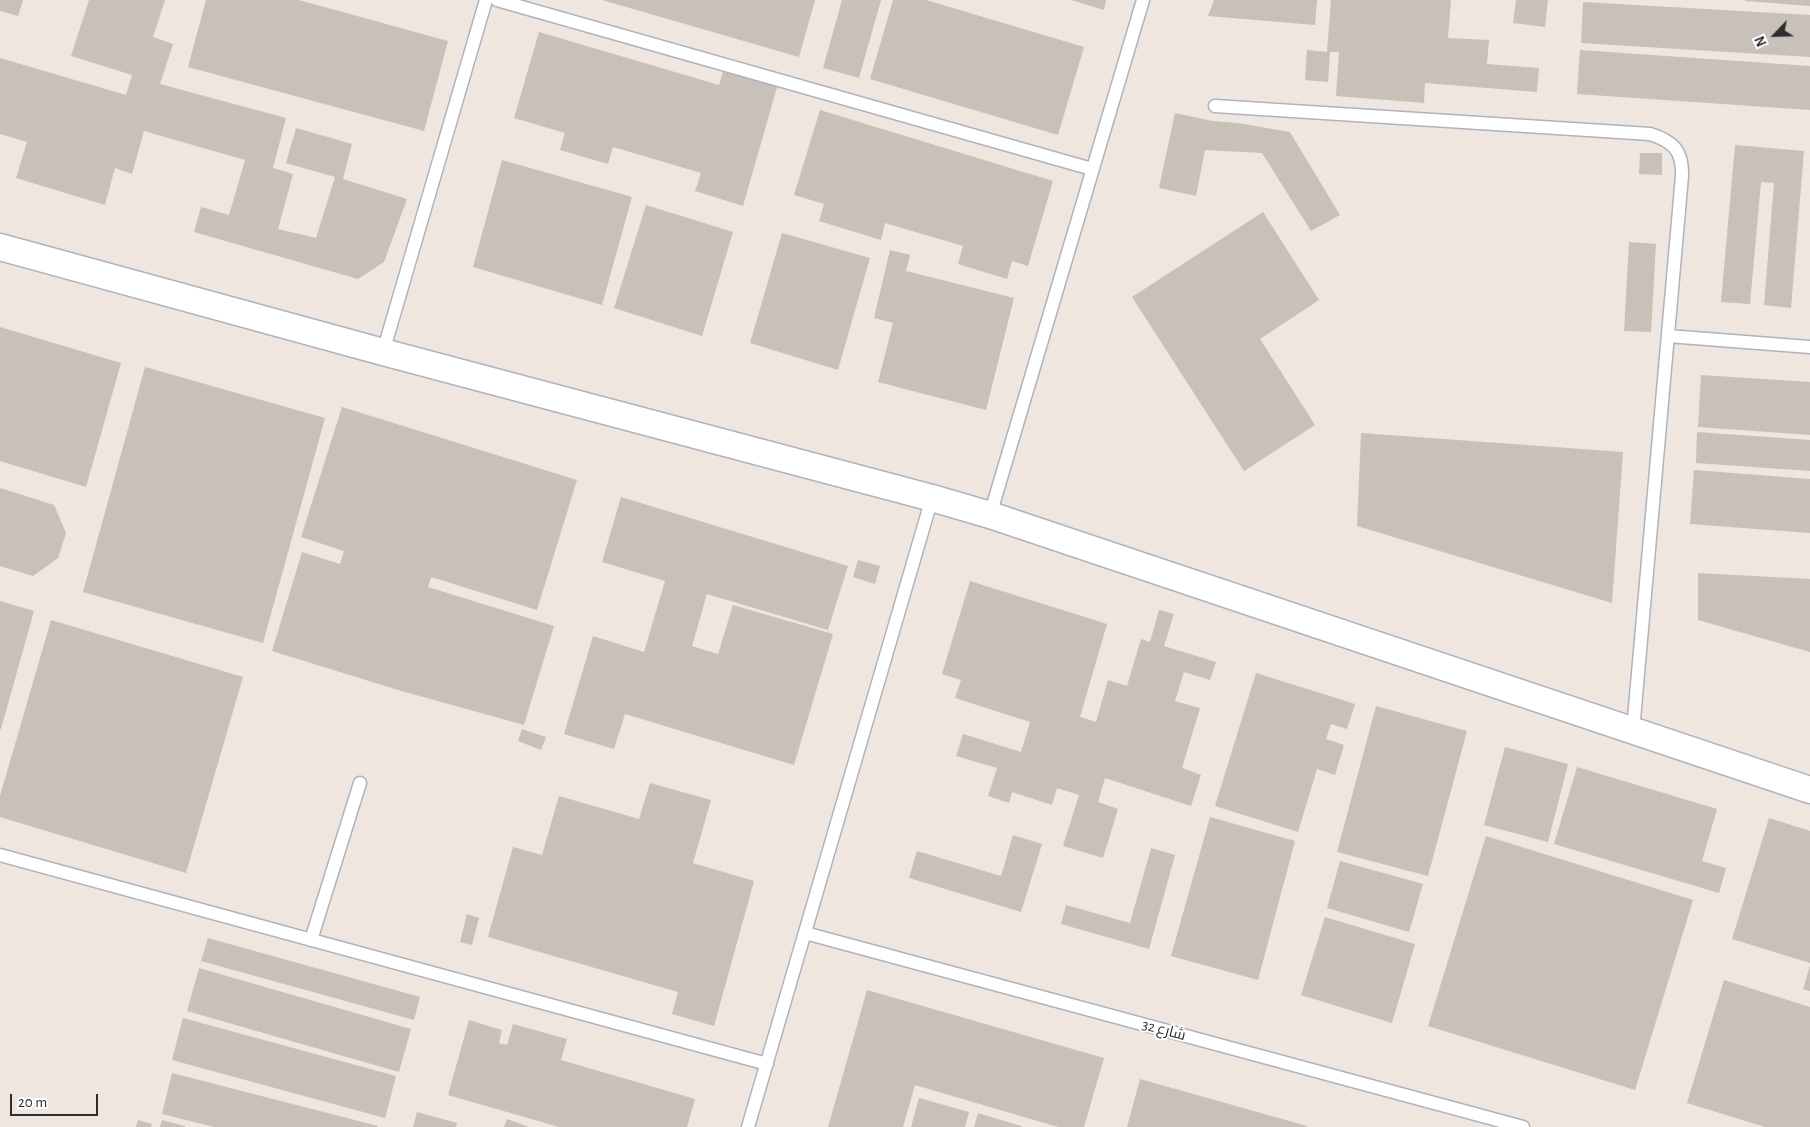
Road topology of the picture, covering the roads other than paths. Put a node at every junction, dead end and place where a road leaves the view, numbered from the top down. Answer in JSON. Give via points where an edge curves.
{"nodes":[{"id":1,"x":486,"y":0,"type":"edge"},
{"id":2,"x":497,"y":0,"type":"edge"},
{"id":3,"x":1143,"y":0,"type":"edge"},
{"id":4,"x":1215,"y":106,"type":"dead end"},
{"id":5,"x":1092,"y":170,"type":"junction"},
{"id":6,"x":0,"y":247,"type":"edge"},
{"id":7,"x":1668,"y":336,"type":"junction"},
{"id":8,"x":1810,"y":347,"type":"edge"},
{"id":9,"x":383,"y":352,"type":"junction"},
{"id":10,"x":932,"y":498,"type":"junction"},
{"id":11,"x":990,"y":515,"type":"junction"},
{"id":12,"x":1633,"y":730,"type":"junction"},
{"id":13,"x":360,"y":783,"type":"dead end"},
{"id":14,"x":1810,"y":790,"type":"edge"},
{"id":15,"x":0,"y":855,"type":"edge"},
{"id":16,"x":805,"y":933,"type":"junction"},
{"id":17,"x":311,"y":940,"type":"junction"},
{"id":18,"x":767,"y":1064,"type":"junction"},
{"id":19,"x":748,"y":1127,"type":"edge"},
{"id":20,"x":1523,"y":1127,"type":"edge"}],
"edges":[{"from":1,"to":9,"type":"lane"},
{"from":2,"to":5,"type":"lane"},
{"from":3,"to":5,"type":"lane"},
{"from":4,"to":7,"type":"lane","via":[[1661,137],[1672,144],[1683,164]]},
{"from":5,"to":11,"type":"lane"},
{"from":6,"to":9,"type":"street"},
{"from":7,"to":8,"type":"lane"},
{"from":7,"to":12,"type":"lane"},
{"from":9,"to":10,"type":"street"},
{"from":10,"to":11,"type":"street"},
{"from":10,"to":16,"type":"lane"},
{"from":11,"to":12,"type":"street"},
{"from":12,"to":14,"type":"street"},
{"from":13,"to":17,"type":"lane"},
{"from":15,"to":17,"type":"lane"},
{"from":16,"to":18,"type":"lane"},
{"from":16,"to":20,"type":"lane","name":"شارع 32"},
{"from":17,"to":18,"type":"lane"},
{"from":18,"to":19,"type":"lane"}]}
